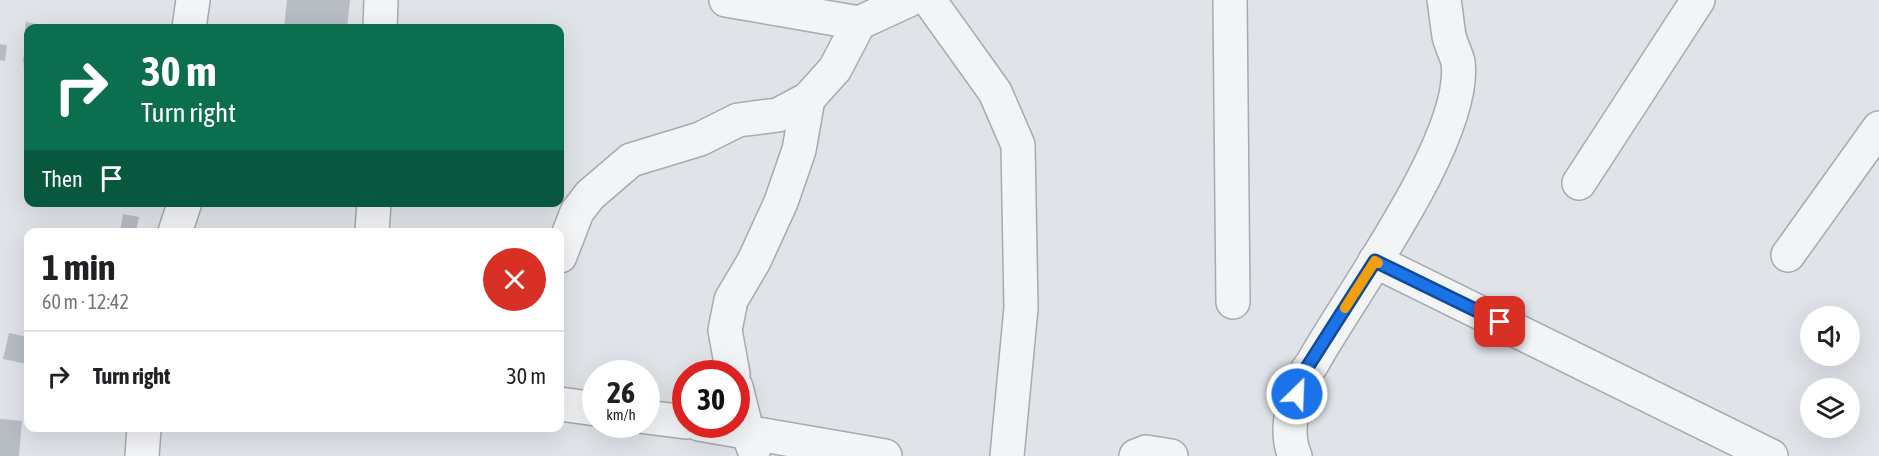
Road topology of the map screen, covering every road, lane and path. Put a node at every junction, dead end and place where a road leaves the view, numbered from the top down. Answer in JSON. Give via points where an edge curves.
{"nodes":[{"id":1,"x":194,"y":0,"type":"edge"},
{"id":2,"x":381,"y":0,"type":"edge"},
{"id":3,"x":726,"y":0,"type":"edge"},
{"id":4,"x":909,"y":0,"type":"edge"},
{"id":5,"x":929,"y":0,"type":"edge"},
{"id":6,"x":1230,"y":0,"type":"edge"},
{"id":7,"x":1444,"y":0,"type":"edge"},
{"id":8,"x":1698,"y":0,"type":"edge"},
{"id":9,"x":859,"y":22,"type":"junction"},
{"id":10,"x":190,"y":24,"type":"edge"},
{"id":11,"x":380,"y":24,"type":"edge"},
{"id":12,"x":808,"y":99,"type":"junction"},
{"id":13,"x":1879,"y":128,"type":"edge"},
{"id":14,"x":1579,"y":183,"type":"dead end"},
{"id":15,"x":184,"y":207,"type":"edge"},
{"id":16,"x":374,"y":207,"type":"edge"},
{"id":17,"x":177,"y":228,"type":"edge"},
{"id":18,"x":372,"y":228,"type":"edge"},
{"id":19,"x":564,"y":246,"type":"edge"},
{"id":20,"x":1788,"y":255,"type":"dead end"},
{"id":21,"x":1375,"y":261,"type":"junction"},
{"id":22,"x":1233,"y":302,"type":"dead end"},
{"id":23,"x":730,"y":360,"type":"edge"},
{"id":24,"x":564,"y":405,"type":"edge"},
{"id":25,"x":582,"y":407,"type":"edge"},
{"id":26,"x":144,"y":432,"type":"edge"},
{"id":27,"x":736,"y":438,"type":"edge"},
{"id":28,"x":752,"y":444,"type":"edge"},
{"id":29,"x":142,"y":456,"type":"edge"},
{"id":30,"x":885,"y":456,"type":"edge"},
{"id":31,"x":1007,"y":456,"type":"edge"},
{"id":32,"x":1136,"y":456,"type":"edge"},
{"id":33,"x":1171,"y":456,"type":"edge"},
{"id":34,"x":1295,"y":456,"type":"edge"},
{"id":35,"x":1771,"y":456,"type":"edge"}],
"edges":[{"from":1,"to":10,"type":"street"},
{"from":2,"to":11,"type":"street"},
{"from":3,"to":9,"type":"street"},
{"from":4,"to":9,"type":"street"},
{"from":5,"to":31,"type":"street","via":[[995,92],[1018,145],[1021,308]]},
{"from":6,"to":22,"type":"street"},
{"from":7,"to":21,"type":"street","via":[[1449,37],[1458,63],[1452,110],[1415,193]]},
{"from":8,"to":14,"type":"street"},
{"from":9,"to":12,"type":"street","via":[[835,69]]},
{"from":12,"to":19,"type":"street","via":[[778,115],[738,120],[700,139],[632,160],[590,195],[577,212]]},
{"from":12,"to":23,"type":"street","via":[[799,150],[781,202],[731,300],[725,330]]},
{"from":13,"to":20,"type":"street"},
{"from":15,"to":17,"type":"street"},
{"from":16,"to":18,"type":"street"},
{"from":21,"to":34,"type":"street","via":[[1301,377],[1293,411],[1291,446]]},
{"from":21,"to":35,"type":"street"},
{"from":24,"to":25,"type":"street"},
{"from":26,"to":29,"type":"street"},
{"from":27,"to":28,"type":"street"},
{"from":28,"to":30,"type":"street"},
{"from":32,"to":33,"type":"street","via":[[1146,452]]}]}
